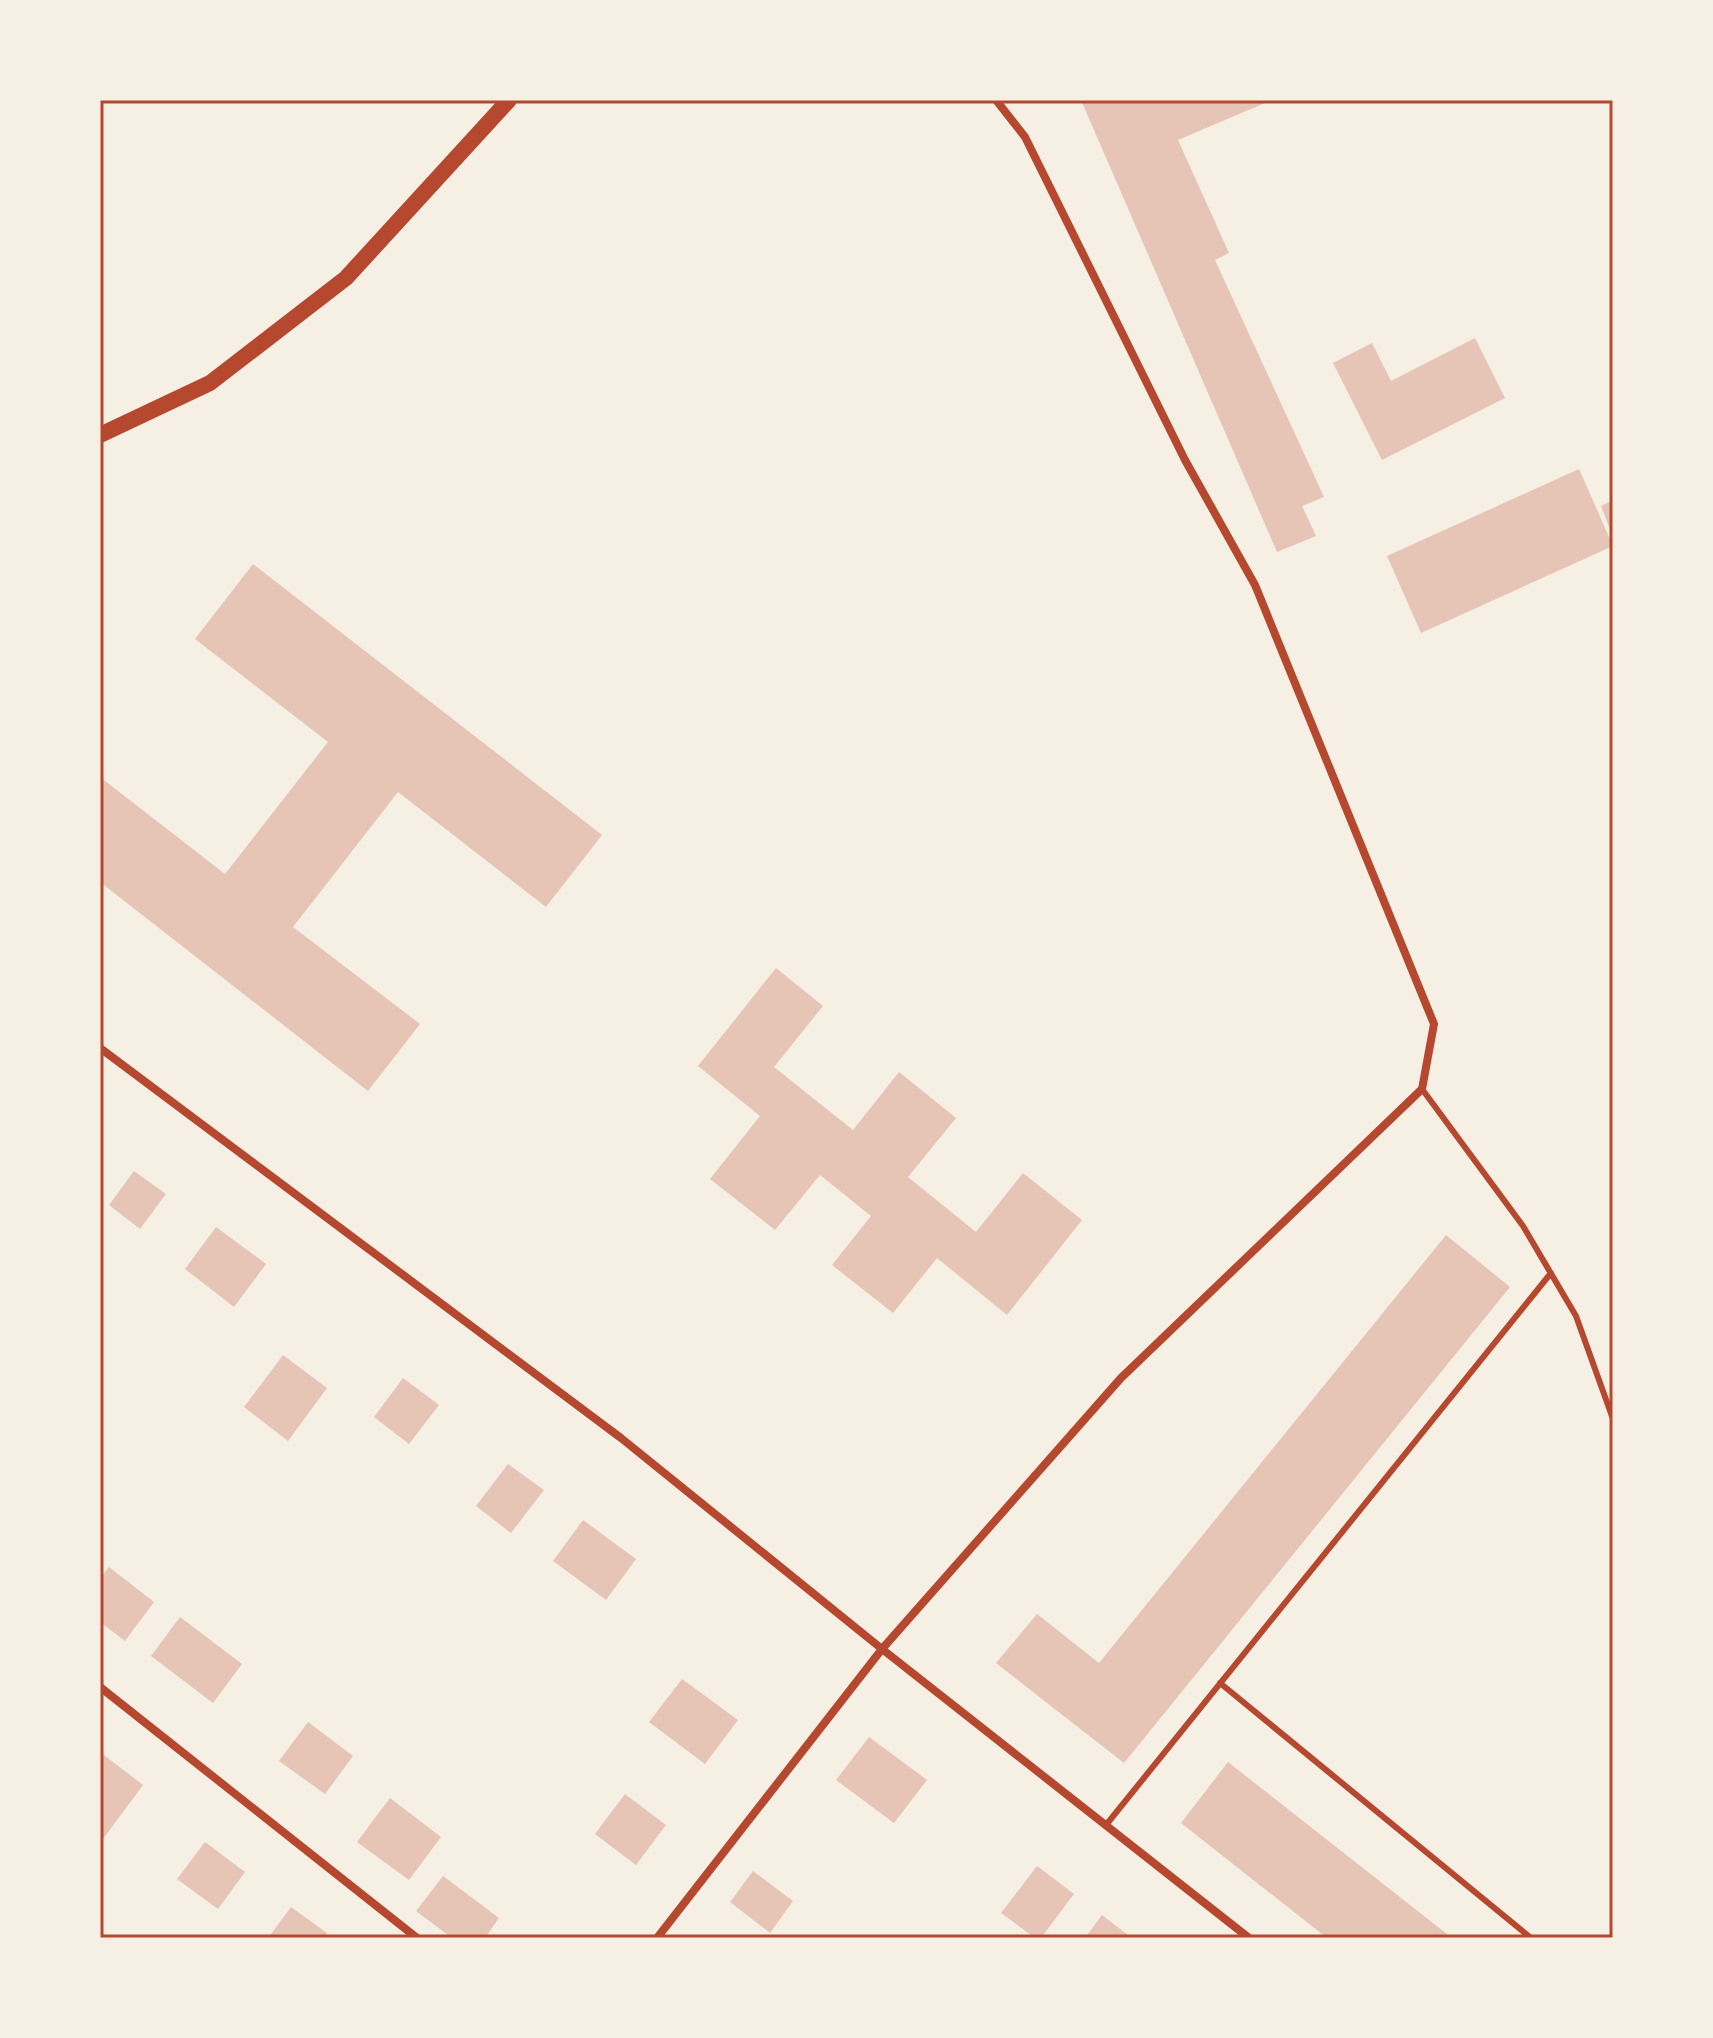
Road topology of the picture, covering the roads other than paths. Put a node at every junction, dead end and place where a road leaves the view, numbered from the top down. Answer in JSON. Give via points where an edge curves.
{"nodes":[{"id":1,"x":509,"y":100,"type":"edge"},
{"id":2,"x":996,"y":100,"type":"edge"},
{"id":3,"x":100,"y":435,"type":"edge"},
{"id":4,"x":100,"y":1048,"type":"edge"},
{"id":5,"x":1422,"y":1089,"type":"junction"},
{"id":6,"x":1551,"y":1273,"type":"junction"},
{"id":7,"x":1613,"y":1419,"type":"edge"},
{"id":8,"x":882,"y":1649,"type":"junction"},
{"id":9,"x":1220,"y":1683,"type":"junction"},
{"id":10,"x":100,"y":1687,"type":"edge"},
{"id":11,"x":1106,"y":1825,"type":"junction"},
{"id":12,"x":417,"y":1938,"type":"edge"},
{"id":13,"x":657,"y":1938,"type":"edge"},
{"id":14,"x":1249,"y":1938,"type":"edge"},
{"id":15,"x":1531,"y":1938,"type":"edge"}],
"edges":[{"from":1,"to":3,"type":"main road","via":[[346,278],[210,383]]},
{"from":2,"to":5,"type":"street","via":[[1025,137],[1185,460],[1255,585],[1434,1024]]},
{"from":4,"to":8,"type":"street","via":[[621,1438]]},
{"from":5,"to":6,"type":"lane","via":[[1523,1226]]},
{"from":5,"to":8,"type":"street","via":[[1121,1378]]},
{"from":6,"to":7,"type":"lane","via":[[1576,1316]]},
{"from":6,"to":9,"type":"lane"},
{"from":8,"to":11,"type":"street"},
{"from":8,"to":13,"type":"street"},
{"from":9,"to":11,"type":"lane"},
{"from":9,"to":15,"type":"lane"},
{"from":10,"to":12,"type":"street"},
{"from":11,"to":14,"type":"street"}]}
